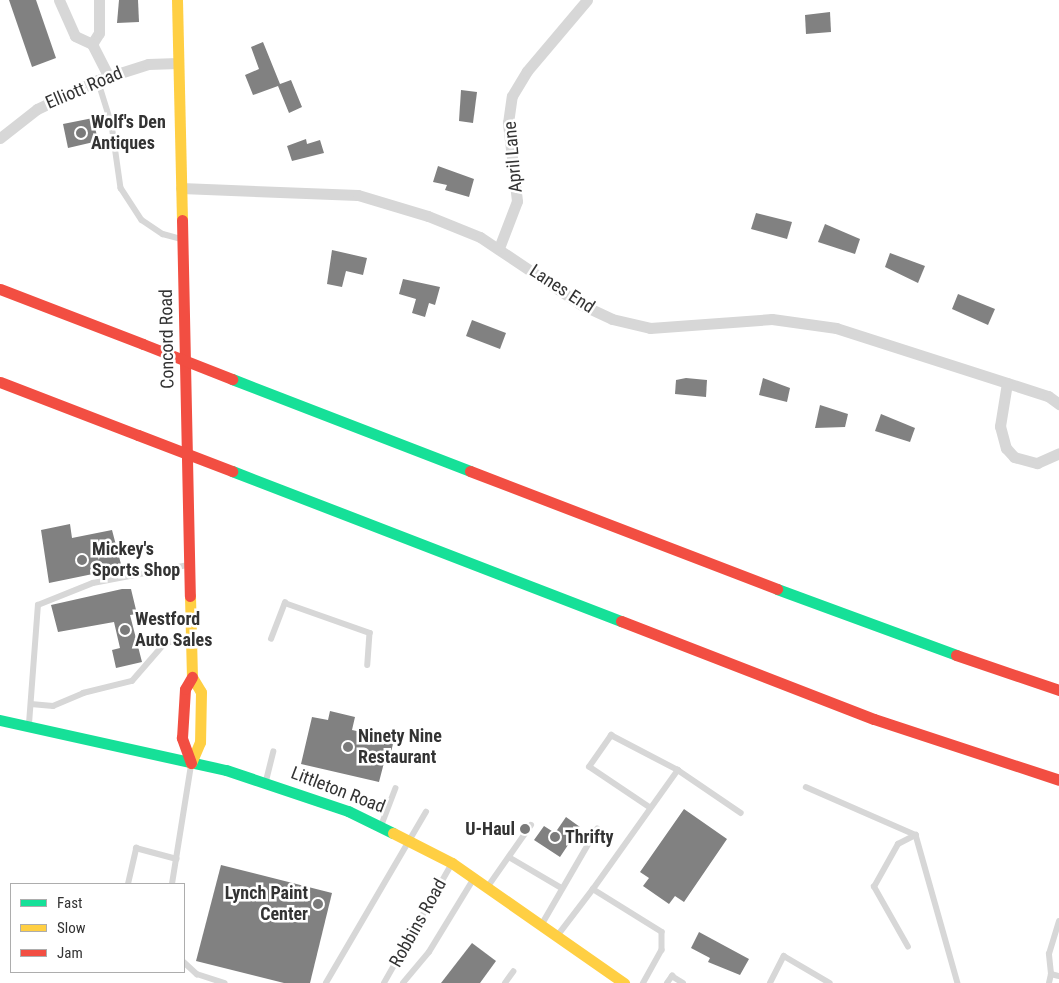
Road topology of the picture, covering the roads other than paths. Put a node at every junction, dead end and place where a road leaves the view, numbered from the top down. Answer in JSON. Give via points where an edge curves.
{"nodes":[{"id":1,"x":59,"y":0,"type":"edge"},
{"id":2,"x":99,"y":0,"type":"edge"},
{"id":3,"x":177,"y":0,"type":"edge"},
{"id":4,"x":587,"y":0,"type":"edge"},
{"id":5,"x":92,"y":44,"type":"junction"},
{"id":6,"x":178,"y":63,"type":"junction"},
{"id":7,"x":103,"y":78,"type":"junction"},
{"id":8,"x":0,"y":138,"type":"edge"},
{"id":9,"x":181,"y":188,"type":"junction"},
{"id":10,"x":182,"y":239,"type":"junction"},
{"id":11,"x":499,"y":248,"type":"junction"},
{"id":12,"x":0,"y":289,"type":"edge"},
{"id":13,"x":0,"y":382,"type":"edge"},
{"id":14,"x":1007,"y":383,"type":"junction"},
{"id":15,"x":1059,"y":404,"type":"edge"},
{"id":16,"x":1059,"y":453,"type":"edge"},
{"id":17,"x":190,"y":564,"type":"junction"},
{"id":18,"x":191,"y":638,"type":"junction"},
{"id":19,"x":271,"y":639,"type":"dead end"},
{"id":20,"x":368,"y":666,"type":"dead end"},
{"id":21,"x":192,"y":677,"type":"junction"},
{"id":22,"x":1059,"y":690,"type":"edge"},
{"id":23,"x":32,"y":704,"type":"junction"},
{"id":24,"x":0,"y":720,"type":"edge"},
{"id":25,"x":29,"y":727,"type":"junction"},
{"id":26,"x":273,"y":752,"type":"dead end"},
{"id":27,"x":191,"y":763,"type":"junction"},
{"id":28,"x":678,"y":770,"type":"junction"},
{"id":29,"x":1059,"y":780,"type":"edge"},
{"id":30,"x":266,"y":782,"type":"junction"},
{"id":31,"x":806,"y":787,"type":"dead end"},
{"id":32,"x":395,"y":789,"type":"dead end"},
{"id":33,"x":650,"y":808,"type":"junction"},
{"id":34,"x":426,"y":812,"type":"dead end"},
{"id":35,"x":741,"y":813,"type":"dead end"},
{"id":36,"x":382,"y":826,"type":"junction"},
{"id":37,"x":531,"y":826,"type":"dead end"},
{"id":38,"x":597,"y":829,"type":"dead end"},
{"id":39,"x":916,"y":835,"type":"junction"},
{"id":40,"x":410,"y":839,"type":"junction"},
{"id":41,"x":509,"y":857,"type":"junction"},
{"id":42,"x":176,"y":860,"type":"junction"},
{"id":43,"x":452,"y":863,"type":"junction"},
{"id":44,"x":474,"y":878,"type":"junction"},
{"id":45,"x":128,"y":883,"type":"edge"},
{"id":46,"x":172,"y":883,"type":"edge"},
{"id":47,"x":488,"y":886,"type":"junction"},
{"id":48,"x":560,"y":887,"type":"junction"},
{"id":49,"x":593,"y":889,"type":"junction"},
{"id":50,"x":1059,"y":921,"type":"edge"},
{"id":51,"x":541,"y":925,"type":"junction"},
{"id":52,"x":557,"y":936,"type":"junction"},
{"id":53,"x":908,"y":947,"type":"dead end"},
{"id":54,"x":185,"y":963,"type":"edge"},
{"id":55,"x":513,"y":972,"type":"dead end"},
{"id":56,"x":1051,"y":974,"type":"junction"},
{"id":57,"x":819,"y":976,"type":"junction"},
{"id":58,"x":1059,"y":976,"type":"edge"},
{"id":59,"x":225,"y":983,"type":"edge"},
{"id":60,"x":326,"y":983,"type":"edge"},
{"id":61,"x":384,"y":983,"type":"edge"},
{"id":62,"x":403,"y":983,"type":"edge"},
{"id":63,"x":505,"y":983,"type":"edge"},
{"id":64,"x":624,"y":983,"type":"edge"},
{"id":65,"x":644,"y":983,"type":"edge"},
{"id":66,"x":667,"y":983,"type":"edge"},
{"id":67,"x":683,"y":983,"type":"edge"},
{"id":68,"x":770,"y":983,"type":"edge"},
{"id":69,"x":816,"y":983,"type":"edge"},
{"id":70,"x":830,"y":983,"type":"edge"},
{"id":71,"x":958,"y":983,"type":"edge"},
{"id":72,"x":1049,"y":983,"type":"edge"}],
"edges":[{"from":1,"to":5,"type":"street","via":[[75,36]]},
{"from":2,"to":5,"type":"street","via":[[99,33]]},
{"from":3,"to":6,"type":"main road","name":"Concord Road"},
{"from":4,"to":11,"type":"street","name":"April Lane","via":[[528,71],[512,96],[508,123],[517,201]]},
{"from":5,"to":7,"type":"street"},
{"from":6,"to":7,"type":"street","name":"Elliott Road","via":[[148,64]]},
{"from":6,"to":9,"type":"main road","name":"Concord Road"},
{"from":7,"to":8,"type":"street","name":"Elliott Road","via":[[37,108]]},
{"from":7,"to":10,"type":"lane","via":[[121,188],[142,220],[163,234]]},
{"from":9,"to":10,"type":"main road","name":"Concord Road"},
{"from":9,"to":11,"type":"street","name":"Lanes End","via":[[358,195],[428,216]]},
{"from":10,"to":17,"type":"main road","name":"Concord Road"},
{"from":11,"to":14,"type":"street","name":"Lanes End","via":[[580,304],[631,325],[670,328],[758,319],[794,321],[836,328]]},
{"from":12,"to":22,"type":"main road","bridge":true,"via":[[896,635]]},
{"from":13,"to":29,"type":"main road","bridge":true,"via":[[874,719]]},
{"from":14,"to":15,"type":"street","name":"Lanes End","via":[[1048,396]]},
{"from":14,"to":16,"type":"street","via":[[1000,426],[1006,448],[1020,459],[1037,463]]},
{"from":17,"to":18,"type":"main road","name":"Concord Road"},
{"from":17,"to":23,"type":"lane","via":[[93,583],[38,605]]},
{"from":18,"to":21,"type":"main road","name":"Concord Road"},
{"from":18,"to":23,"type":"lane","via":[[165,643],[132,682],[83,693],[52,706]]},
{"from":19,"to":20,"type":"lane","via":[[285,603],[370,633]]},
{"from":21,"to":27,"type":"main road","name":"Concord Road","via":[[185,689],[182,738]]},
{"from":21,"to":27,"type":"main road","name":"Concord Road","via":[[201,692],[200,742]]},
{"from":23,"to":25,"type":"lane"},
{"from":24,"to":25,"type":"main road","name":"Littleton Road"},
{"from":25,"to":27,"type":"main road","name":"Littleton Road"},
{"from":26,"to":30,"type":"lane"},
{"from":27,"to":30,"type":"main road","name":"Littleton Road"},
{"from":27,"to":42,"type":"lane"},
{"from":28,"to":33,"type":"lane"},
{"from":28,"to":33,"type":"lane","via":[[611,736],[589,767]]},
{"from":28,"to":35,"type":"lane"},
{"from":30,"to":36,"type":"main road","name":"Littleton Road"},
{"from":31,"to":39,"type":"lane"},
{"from":32,"to":36,"type":"lane"},
{"from":33,"to":49,"type":"lane"},
{"from":34,"to":40,"type":"lane"},
{"from":36,"to":40,"type":"main road","name":"Littleton Road"},
{"from":37,"to":41,"type":"lane"},
{"from":38,"to":48,"type":"lane"},
{"from":39,"to":53,"type":"lane","via":[[898,844],[874,887]]},
{"from":39,"to":71,"type":"lane"},
{"from":40,"to":43,"type":"main road","name":"Littleton Road"},
{"from":40,"to":60,"type":"lane"},
{"from":41,"to":47,"type":"lane"},
{"from":41,"to":48,"type":"lane"},
{"from":42,"to":45,"type":"lane","via":[[136,848]]},
{"from":42,"to":46,"type":"lane"},
{"from":43,"to":44,"type":"main road","name":"Littleton Road"},
{"from":43,"to":61,"type":"lane","name":"Robbins Road"},
{"from":44,"to":47,"type":"main road","name":"Littleton Road"},
{"from":44,"to":62,"type":"lane","name":"Robbins Road","via":[[429,952]]},
{"from":47,"to":51,"type":"main road","name":"Littleton Road"},
{"from":48,"to":51,"type":"lane"},
{"from":49,"to":52,"type":"lane"},
{"from":49,"to":65,"type":"lane","via":[[662,932],[662,950]]},
{"from":50,"to":56,"type":"lane","via":[[1048,954]]},
{"from":51,"to":52,"type":"main road","name":"Littleton Road"},
{"from":52,"to":64,"type":"main road","name":"Littleton Road"},
{"from":54,"to":59,"type":"lane","via":[[197,974]]},
{"from":55,"to":63,"type":"lane"},
{"from":56,"to":58,"type":"lane"},
{"from":56,"to":72,"type":"lane"},
{"from":57,"to":68,"type":"lane","via":[[784,956]]},
{"from":57,"to":69,"type":"lane"},
{"from":57,"to":70,"type":"lane"},
{"from":66,"to":67,"type":"lane","via":[[672,976]]}]}
